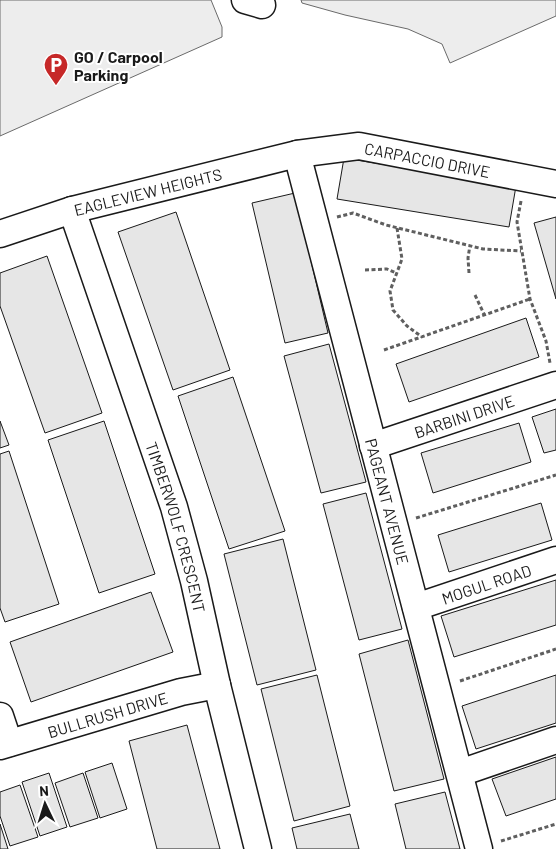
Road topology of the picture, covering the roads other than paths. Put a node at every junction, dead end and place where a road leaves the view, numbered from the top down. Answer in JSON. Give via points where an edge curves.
{"nodes":[{"id":1,"x":245,"y":0,"type":"edge"},
{"id":2,"x":257,"y":0,"type":"edge"},
{"id":3,"x":297,"y":154,"type":"junction"},
{"id":4,"x":556,"y":184,"type":"edge"},
{"id":5,"x":72,"y":210,"type":"junction"},
{"id":6,"x":0,"y":234,"type":"edge"},
{"id":7,"x":555,"y":385,"type":"edge"},
{"id":8,"x":373,"y":446,"type":"junction"},
{"id":9,"x":556,"y":560,"type":"edge"},
{"id":10,"x":416,"y":606,"type":"junction"},
{"id":11,"x":217,"y":685,"type":"junction"},
{"id":12,"x":0,"y":716,"type":"edge"},
{"id":13,"x":556,"y":740,"type":"edge"},
{"id":14,"x":5,"y":744,"type":"edge"},
{"id":15,"x":460,"y":773,"type":"junction"},
{"id":16,"x":258,"y":849,"type":"edge"},
{"id":17,"x":479,"y":849,"type":"edge"}],
"edges":[{"from":1,"to":2,"type":"street","via":[[262,6]]},
{"from":3,"to":4,"type":"street","name":"CARPACCIO DRIVE","via":[[359,146]]},
{"from":3,"to":5,"type":"street","name":"EAGLEVIEW HEIGHTS"},
{"from":3,"to":8,"type":"street","name":"PAGEANT AVENUE"},
{"from":5,"to":6,"type":"street","name":"EAGLEVIEW HEIGHTS"},
{"from":5,"to":11,"type":"street","name":"TIMBERWOLF CRESCENT","via":[[174,507]]},
{"from":7,"to":8,"type":"street","name":"BARBINI DRIVE"},
{"from":8,"to":10,"type":"street","name":"PAGEANT AVENUE"},
{"from":9,"to":10,"type":"street","name":"MOGUL ROAD"},
{"from":10,"to":15,"type":"street","name":"PAGEANT AVENUE"},
{"from":11,"to":14,"type":"street","name":"BULLRUSH DRIVE","via":[[181,692]]},
{"from":11,"to":16,"type":"street","name":"TIMBERWOLF CRESCENT"},
{"from":12,"to":14,"type":"street"},
{"from":13,"to":15,"type":"street"},
{"from":15,"to":17,"type":"street","name":"PAGEANT AVENUE"}]}
